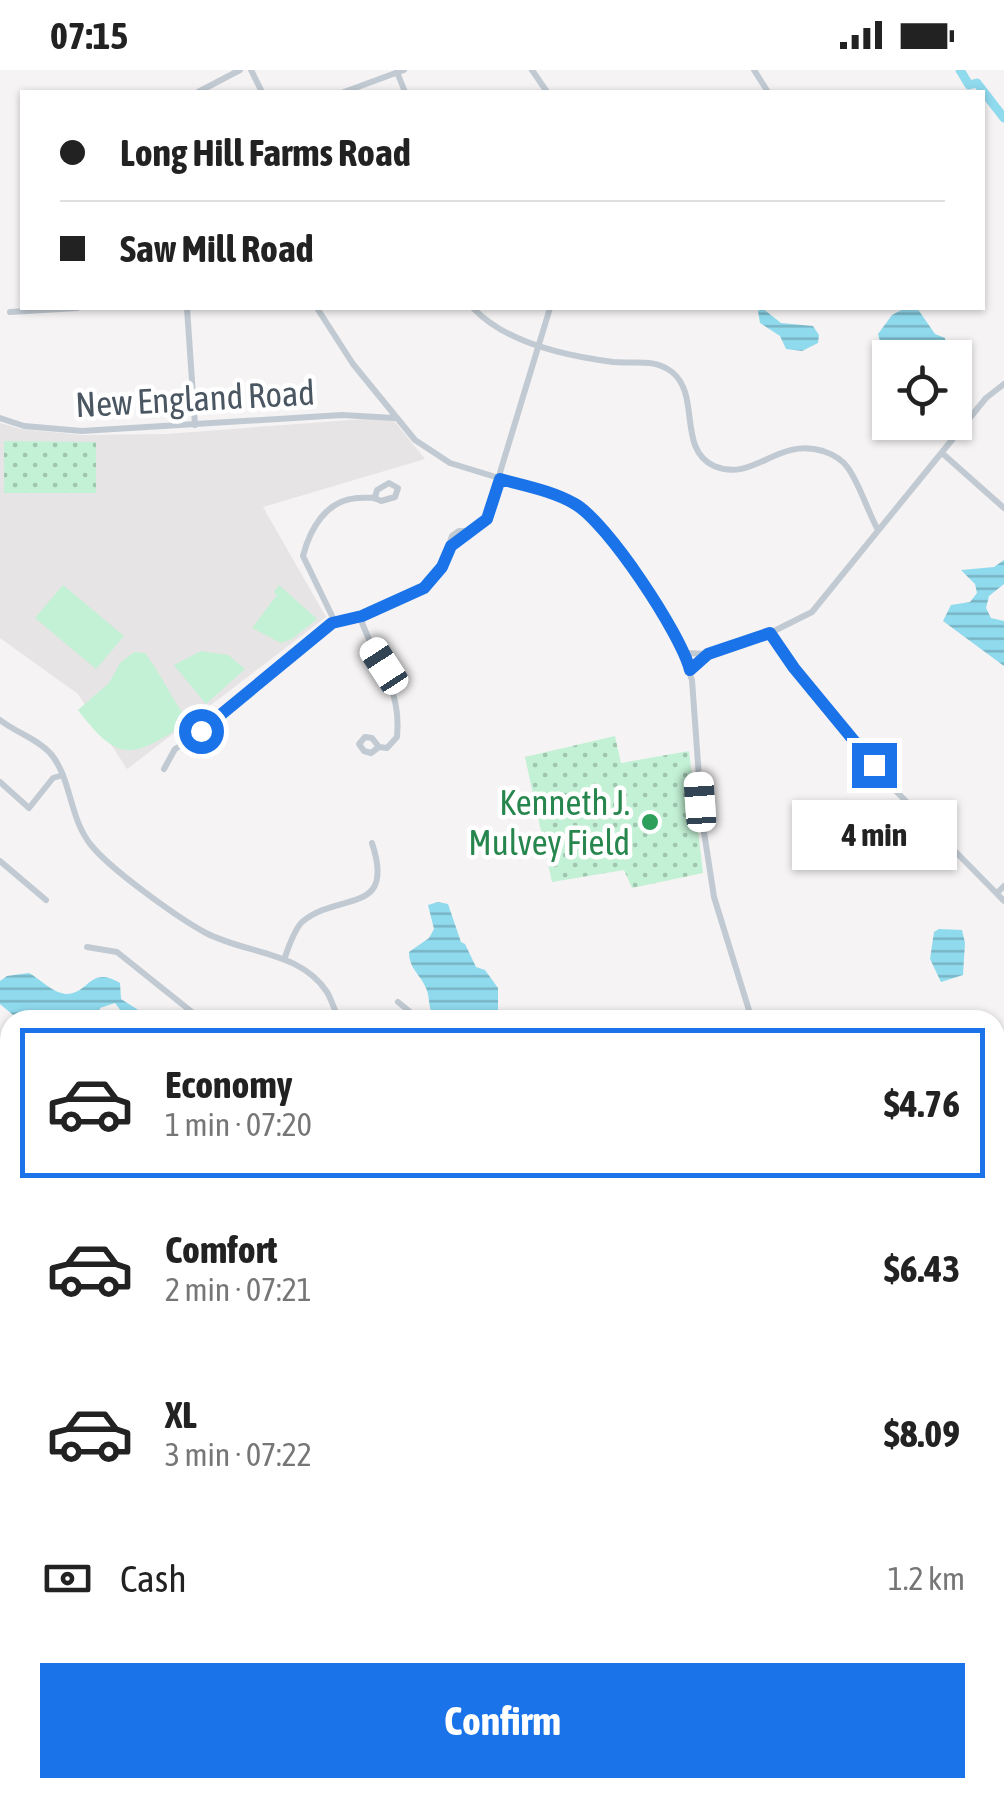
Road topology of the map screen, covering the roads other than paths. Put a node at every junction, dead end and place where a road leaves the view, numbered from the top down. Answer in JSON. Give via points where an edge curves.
{"nodes":[{"id":1,"x":240,"y":70,"type":"edge"},
{"id":2,"x":401,"y":71,"type":"edge"},
{"id":3,"x":202,"y":90,"type":"edge"},
{"id":4,"x":349,"y":90,"type":"edge"},
{"id":5,"x":44,"y":310,"type":"edge"},
{"id":6,"x":187,"y":310,"type":"edge"},
{"id":7,"x":318,"y":310,"type":"edge"},
{"id":8,"x":475,"y":310,"type":"edge"},
{"id":9,"x":549,"y":310,"type":"edge"},
{"id":10,"x":10,"y":312,"type":"dead end"},
{"id":11,"x":538,"y":346,"type":"junction"},
{"id":12,"x":1004,"y":384,"type":"edge"},
{"id":13,"x":0,"y":418,"type":"edge"},
{"id":14,"x":394,"y":418,"type":"junction"},
{"id":15,"x":195,"y":425,"type":"junction"},
{"id":16,"x":942,"y":453,"type":"junction"},
{"id":17,"x":499,"y":479,"type":"junction"},
{"id":18,"x":375,"y":497,"type":"dead end"},
{"id":19,"x":1004,"y":508,"type":"edge"},
{"id":20,"x":878,"y":530,"type":"junction"},
{"id":21,"x":360,"y":617,"type":"junction"},
{"id":22,"x":335,"y":622,"type":"junction"},
{"id":23,"x":770,"y":633,"type":"junction"},
{"id":24,"x":685,"y":653,"type":"junction"},
{"id":25,"x":708,"y":654,"type":"junction"},
{"id":26,"x":690,"y":670,"type":"junction"},
{"id":27,"x":0,"y":720,"type":"edge"},
{"id":28,"x":379,"y":747,"type":"dead end"},
{"id":29,"x":164,"y":769,"type":"dead end"},
{"id":30,"x":63,"y":775,"type":"junction"},
{"id":31,"x":0,"y":782,"type":"edge"},
{"id":32,"x":372,"y":843,"type":"dead end"},
{"id":33,"x":0,"y":861,"type":"edge"},
{"id":34,"x":1004,"y":886,"type":"edge"},
{"id":35,"x":997,"y":893,"type":"junction"},
{"id":36,"x":46,"y":900,"type":"dead end"},
{"id":37,"x":1004,"y":901,"type":"edge"},
{"id":38,"x":87,"y":946,"type":"dead end"},
{"id":39,"x":285,"y":957,"type":"junction"},
{"id":40,"x":398,"y":1002,"type":"dead end"},
{"id":41,"x":190,"y":1010,"type":"edge"},
{"id":42,"x":335,"y":1010,"type":"edge"},
{"id":43,"x":408,"y":1010,"type":"edge"},
{"id":44,"x":749,"y":1010,"type":"edge"}],
"edges":[{"from":1,"to":3,"type":"street"},
{"from":2,"to":4,"type":"street"},
{"from":5,"to":10,"type":"street"},
{"from":6,"to":15,"type":"street"},
{"from":7,"to":14,"type":"street"},
{"from":8,"to":11,"type":"street","via":[[490,325]]},
{"from":9,"to":11,"type":"street"},
{"from":11,"to":17,"type":"street"},
{"from":11,"to":20,"type":"street","via":[[613,362],[650,362],[670,371],[685,390],[695,446],[720,468],[742,470],[794,447],[833,454],[848,467]]},
{"from":12,"to":16,"type":"street"},
{"from":13,"to":15,"type":"street","name":"New England Road","via":[[68,430]]},
{"from":14,"to":15,"type":"street","name":"New England Road"},
{"from":14,"to":17,"type":"street","via":[[437,456]]},
{"from":16,"to":19,"type":"street"},
{"from":16,"to":20,"type":"street"},
{"from":17,"to":21,"type":"street","via":[[487,519],[451,546],[424,588]]},
{"from":17,"to":24,"type":"street","via":[[565,499],[596,518]]},
{"from":18,"to":22,"type":"street","via":[[334,504],[308,538],[303,556]]},
{"from":20,"to":23,"type":"street","via":[[812,612]]},
{"from":21,"to":22,"type":"street"},
{"from":21,"to":28,"type":"street","via":[[394,688],[399,721],[397,738]]},
{"from":22,"to":29,"type":"street","via":[[175,749]]},
{"from":23,"to":25,"type":"street"},
{"from":23,"to":35,"type":"street","via":[[894,788]]},
{"from":24,"to":25,"type":"street"},
{"from":24,"to":26,"type":"street"},
{"from":25,"to":26,"type":"street"},
{"from":26,"to":44,"type":"street","via":[[710,877]]},
{"from":27,"to":30,"type":"street","via":[[48,749]]},
{"from":30,"to":31,"type":"street","via":[[30,808]]},
{"from":30,"to":39,"type":"street","via":[[90,844],[125,874],[206,933]]},
{"from":32,"to":39,"type":"street","via":[[380,867],[377,884],[362,898],[299,924]]},
{"from":33,"to":36,"type":"street"},
{"from":34,"to":35,"type":"street"},
{"from":35,"to":37,"type":"street"},
{"from":38,"to":41,"type":"street","via":[[117,952]]},
{"from":39,"to":42,"type":"street","via":[[311,974]]},
{"from":40,"to":43,"type":"street"}]}
